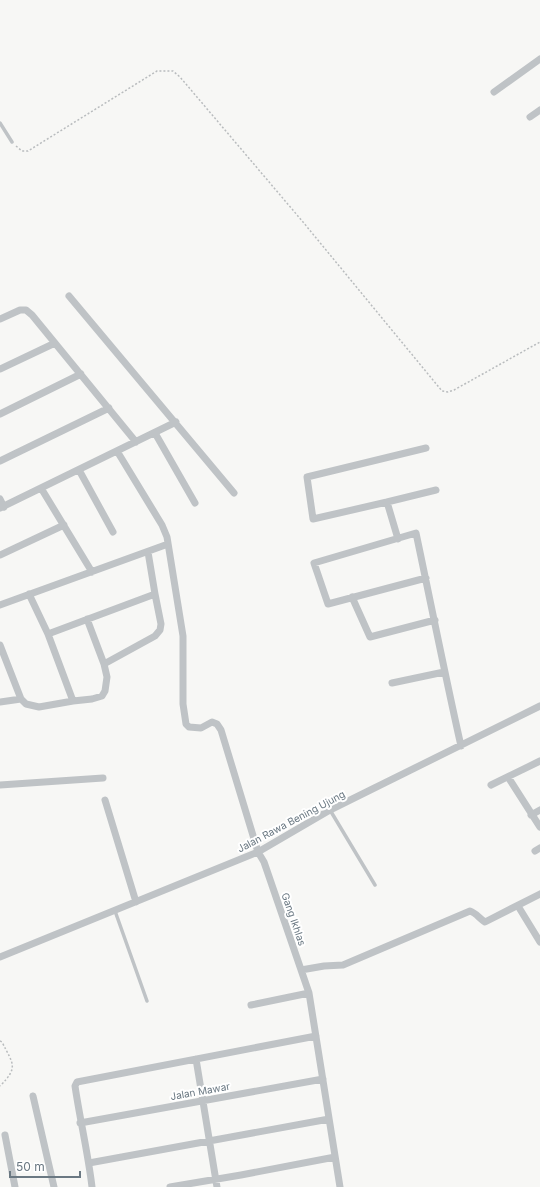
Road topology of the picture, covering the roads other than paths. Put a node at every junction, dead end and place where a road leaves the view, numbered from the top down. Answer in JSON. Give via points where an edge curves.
{"nodes":[{"id":1,"x":540,"y":58,"type":"edge"},
{"id":2,"x":494,"y":92,"type":"dead end"},
{"id":3,"x":540,"y":110,"type":"edge"},
{"id":4,"x":530,"y":116,"type":"dead end"},
{"id":5,"x":0,"y":123,"type":"edge"},
{"id":6,"x":12,"y":142,"type":"road end"},
{"id":7,"x":69,"y":296,"type":"dead end"},
{"id":8,"x":0,"y":319,"type":"edge"},
{"id":9,"x":55,"y":342,"type":"junction"},
{"id":10,"x":0,"y":369,"type":"edge"},
{"id":11,"x":81,"y":374,"type":"junction"},
{"id":12,"x":109,"y":408,"type":"junction"},
{"id":13,"x":0,"y":414,"type":"edge"},
{"id":14,"x":176,"y":422,"type":"junction"},
{"id":15,"x":155,"y":433,"type":"junction"},
{"id":16,"x":136,"y":442,"type":"junction"},
{"id":17,"x":426,"y":448,"type":"dead end"},
{"id":18,"x":117,"y":451,"type":"junction"},
{"id":19,"x":0,"y":461,"type":"edge"},
{"id":20,"x":79,"y":470,"type":"junction"},
{"id":21,"x":41,"y":488,"type":"junction"},
{"id":22,"x":436,"y":490,"type":"dead end"},
{"id":23,"x":234,"y":493,"type":"dead end"},
{"id":24,"x":0,"y":499,"type":"edge"},
{"id":25,"x":387,"y":502,"type":"junction"},
{"id":26,"x":195,"y":503,"type":"dead end"},
{"id":27,"x":2,"y":508,"type":"edge"},
{"id":28,"x":64,"y":525,"type":"junction"},
{"id":29,"x":113,"y":532,"type":"dead end"},
{"id":30,"x":398,"y":539,"type":"junction"},
{"id":31,"x":168,"y":544,"type":"junction"},
{"id":32,"x":148,"y":552,"type":"junction"},
{"id":33,"x":0,"y":555,"type":"edge"},
{"id":34,"x":92,"y":572,"type":"junction"},
{"id":35,"x":426,"y":578,"type":"junction"},
{"id":36,"x":29,"y":594,"type":"junction"},
{"id":37,"x":155,"y":594,"type":"junction"},
{"id":38,"x":352,"y":597,"type":"junction"},
{"id":39,"x":0,"y":605,"type":"edge"},
{"id":40,"x":87,"y":619,"type":"junction"},
{"id":41,"x":435,"y":620,"type":"junction"},
{"id":42,"x":48,"y":634,"type":"junction"},
{"id":43,"x":0,"y":645,"type":"edge"},
{"id":44,"x":104,"y":664,"type":"junction"},
{"id":45,"x":444,"y":672,"type":"junction"},
{"id":46,"x":392,"y":683,"type":"dead end"},
{"id":47,"x":21,"y":699,"type":"junction"},
{"id":48,"x":73,"y":701,"type":"junction"},
{"id":49,"x":0,"y":702,"type":"edge"},
{"id":50,"x":540,"y":706,"type":"edge"},
{"id":51,"x":461,"y":746,"type":"junction"},
{"id":52,"x":540,"y":761,"type":"edge"},
{"id":53,"x":508,"y":777,"type":"junction"},
{"id":54,"x":102,"y":778,"type":"dead end"},
{"id":55,"x":0,"y":785,"type":"edge"},
{"id":56,"x":491,"y":785,"type":"dead end"},
{"id":57,"x":105,"y":800,"type":"dead end"},
{"id":58,"x":330,"y":810,"type":"junction"},
{"id":59,"x":540,"y":810,"type":"edge"},
{"id":60,"x":531,"y":815,"type":"junction"},
{"id":61,"x":540,"y":827,"type":"edge"},
{"id":62,"x":258,"y":852,"type":"junction"},
{"id":63,"x":375,"y":884,"type":"dead end"},
{"id":64,"x":540,"y":894,"type":"edge"},
{"id":65,"x":136,"y":902,"type":"junction"},
{"id":66,"x":518,"y":906,"type":"junction"},
{"id":67,"x":115,"y":911,"type":"junction"},
{"id":68,"x":540,"y":942,"type":"edge"},
{"id":69,"x":0,"y":957,"type":"edge"},
{"id":70,"x":301,"y":970,"type":"junction"},
{"id":71,"x":309,"y":992,"type":"junction"},
{"id":72,"x":147,"y":1001,"type":"dead end"},
{"id":73,"x":251,"y":1005,"type":"dead end"},
{"id":74,"x":316,"y":1036,"type":"junction"},
{"id":75,"x":196,"y":1059,"type":"junction"},
{"id":76,"x":323,"y":1079,"type":"junction"},
{"id":77,"x":33,"y":1096,"type":"dead end"},
{"id":78,"x":203,"y":1100,"type":"junction"},
{"id":79,"x":329,"y":1119,"type":"junction"},
{"id":80,"x":80,"y":1123,"type":"junction"},
{"id":81,"x":5,"y":1135,"type":"dead end"},
{"id":82,"x":210,"y":1141,"type":"junction"},
{"id":83,"x":335,"y":1157,"type":"junction"},
{"id":84,"x":89,"y":1163,"type":"junction"},
{"id":85,"x":217,"y":1183,"type":"edge"},
{"id":86,"x":15,"y":1187,"type":"edge"},
{"id":87,"x":54,"y":1187,"type":"edge"},
{"id":88,"x":92,"y":1187,"type":"edge"},
{"id":89,"x":170,"y":1187,"type":"edge"},
{"id":90,"x":340,"y":1187,"type":"edge"}],
"edges":[{"from":1,"to":2,"type":"street"},
{"from":3,"to":4,"type":"street"},
{"from":5,"to":6,"type":"lane"},
{"from":7,"to":14,"type":"street"},
{"from":8,"to":9,"type":"street","via":[[26,310]]},
{"from":9,"to":10,"type":"street"},
{"from":9,"to":11,"type":"street"},
{"from":11,"to":12,"type":"street"},
{"from":11,"to":13,"type":"street"},
{"from":12,"to":16,"type":"street"},
{"from":12,"to":19,"type":"street"},
{"from":14,"to":15,"type":"street"},
{"from":14,"to":23,"type":"street"},
{"from":15,"to":16,"type":"street"},
{"from":15,"to":26,"type":"street"},
{"from":16,"to":18,"type":"street"},
{"from":17,"to":25,"type":"street","via":[[307,477],[313,519]]},
{"from":18,"to":20,"type":"street"},
{"from":18,"to":31,"type":"street","via":[[162,525]]},
{"from":20,"to":21,"type":"street"},
{"from":20,"to":29,"type":"street"},
{"from":21,"to":27,"type":"street"},
{"from":21,"to":28,"type":"street"},
{"from":22,"to":25,"type":"street"},
{"from":24,"to":27,"type":"street"},
{"from":25,"to":30,"type":"street"},
{"from":28,"to":33,"type":"street"},
{"from":28,"to":34,"type":"street"},
{"from":30,"to":35,"type":"street","via":[[416,533]]},
{"from":30,"to":38,"type":"street","via":[[314,563],[328,604]]},
{"from":31,"to":32,"type":"street"},
{"from":31,"to":62,"type":"street","name":"Gang Ikhlas","via":[[182,636],[183,704],[186,724],[189,727],[201,728],[212,722],[221,730]]},
{"from":32,"to":34,"type":"street"},
{"from":32,"to":37,"type":"street"},
{"from":34,"to":36,"type":"street"},
{"from":35,"to":38,"type":"street"},
{"from":35,"to":41,"type":"street"},
{"from":36,"to":39,"type":"street"},
{"from":36,"to":42,"type":"street"},
{"from":37,"to":40,"type":"street"},
{"from":37,"to":44,"type":"street","via":[[161,624],[156,636]]},
{"from":38,"to":41,"type":"street","via":[[370,637]]},
{"from":40,"to":42,"type":"street"},
{"from":40,"to":44,"type":"street"},
{"from":41,"to":45,"type":"street"},
{"from":42,"to":48,"type":"street"},
{"from":43,"to":47,"type":"street"},
{"from":44,"to":48,"type":"street","via":[[107,677],[102,696]]},
{"from":45,"to":46,"type":"street"},
{"from":45,"to":51,"type":"street"},
{"from":47,"to":48,"type":"street","via":[[26,704],[39,707]]},
{"from":47,"to":49,"type":"street"},
{"from":50,"to":51,"type":"street","name":"Jalan Rawa Bening Ujung"},
{"from":51,"to":58,"type":"street","name":"Jalan Rawa Bening Ujung"},
{"from":52,"to":53,"type":"street"},
{"from":53,"to":56,"type":"street"},
{"from":53,"to":60,"type":"street"},
{"from":54,"to":55,"type":"street"},
{"from":57,"to":65,"type":"street"},
{"from":58,"to":62,"type":"street","name":"Jalan Rawa Bening Ujung"},
{"from":58,"to":63,"type":"lane"},
{"from":59,"to":60,"type":"street"},
{"from":60,"to":61,"type":"street"},
{"from":62,"to":65,"type":"street","name":"Jalan Rawa Bening Ujung"},
{"from":62,"to":70,"type":"street","name":"Gang Ikhlas","via":[[264,862]]},
{"from":64,"to":66,"type":"street"},
{"from":65,"to":67,"type":"street","name":"Jalan Rawa Bening Ujung"},
{"from":66,"to":68,"type":"street"},
{"from":66,"to":70,"type":"street","via":[[485,922],[475,912],[470,911],[343,965]]},
{"from":67,"to":69,"type":"street","name":"Jalan Rawa Bening Ujung"},
{"from":67,"to":72,"type":"lane"},
{"from":70,"to":71,"type":"street","name":"Gang Ikhlas"},
{"from":71,"to":73,"type":"street"},
{"from":71,"to":74,"type":"street","name":"Gang Ikhlas"},
{"from":74,"to":75,"type":"street"},
{"from":74,"to":76,"type":"street","name":"Gang Ikhlas"},
{"from":75,"to":78,"type":"street"},
{"from":75,"to":80,"type":"street","via":[[77,1082],[75,1086]]},
{"from":76,"to":78,"type":"street","name":"Jalan Mawar"},
{"from":76,"to":79,"type":"street","name":"Gang Ikhlas"},
{"from":77,"to":87,"type":"street"},
{"from":78,"to":80,"type":"street","name":"Jalan Mawar"},
{"from":78,"to":82,"type":"street"},
{"from":79,"to":82,"type":"street"},
{"from":79,"to":83,"type":"street","name":"Gang Ikhlas"},
{"from":80,"to":84,"type":"street"},
{"from":81,"to":86,"type":"street"},
{"from":82,"to":84,"type":"street"},
{"from":82,"to":85,"type":"street"},
{"from":83,"to":85,"type":"street"},
{"from":83,"to":90,"type":"street","name":"Gang Ikhlas"},
{"from":84,"to":88,"type":"street"},
{"from":85,"to":89,"type":"street"}]}
